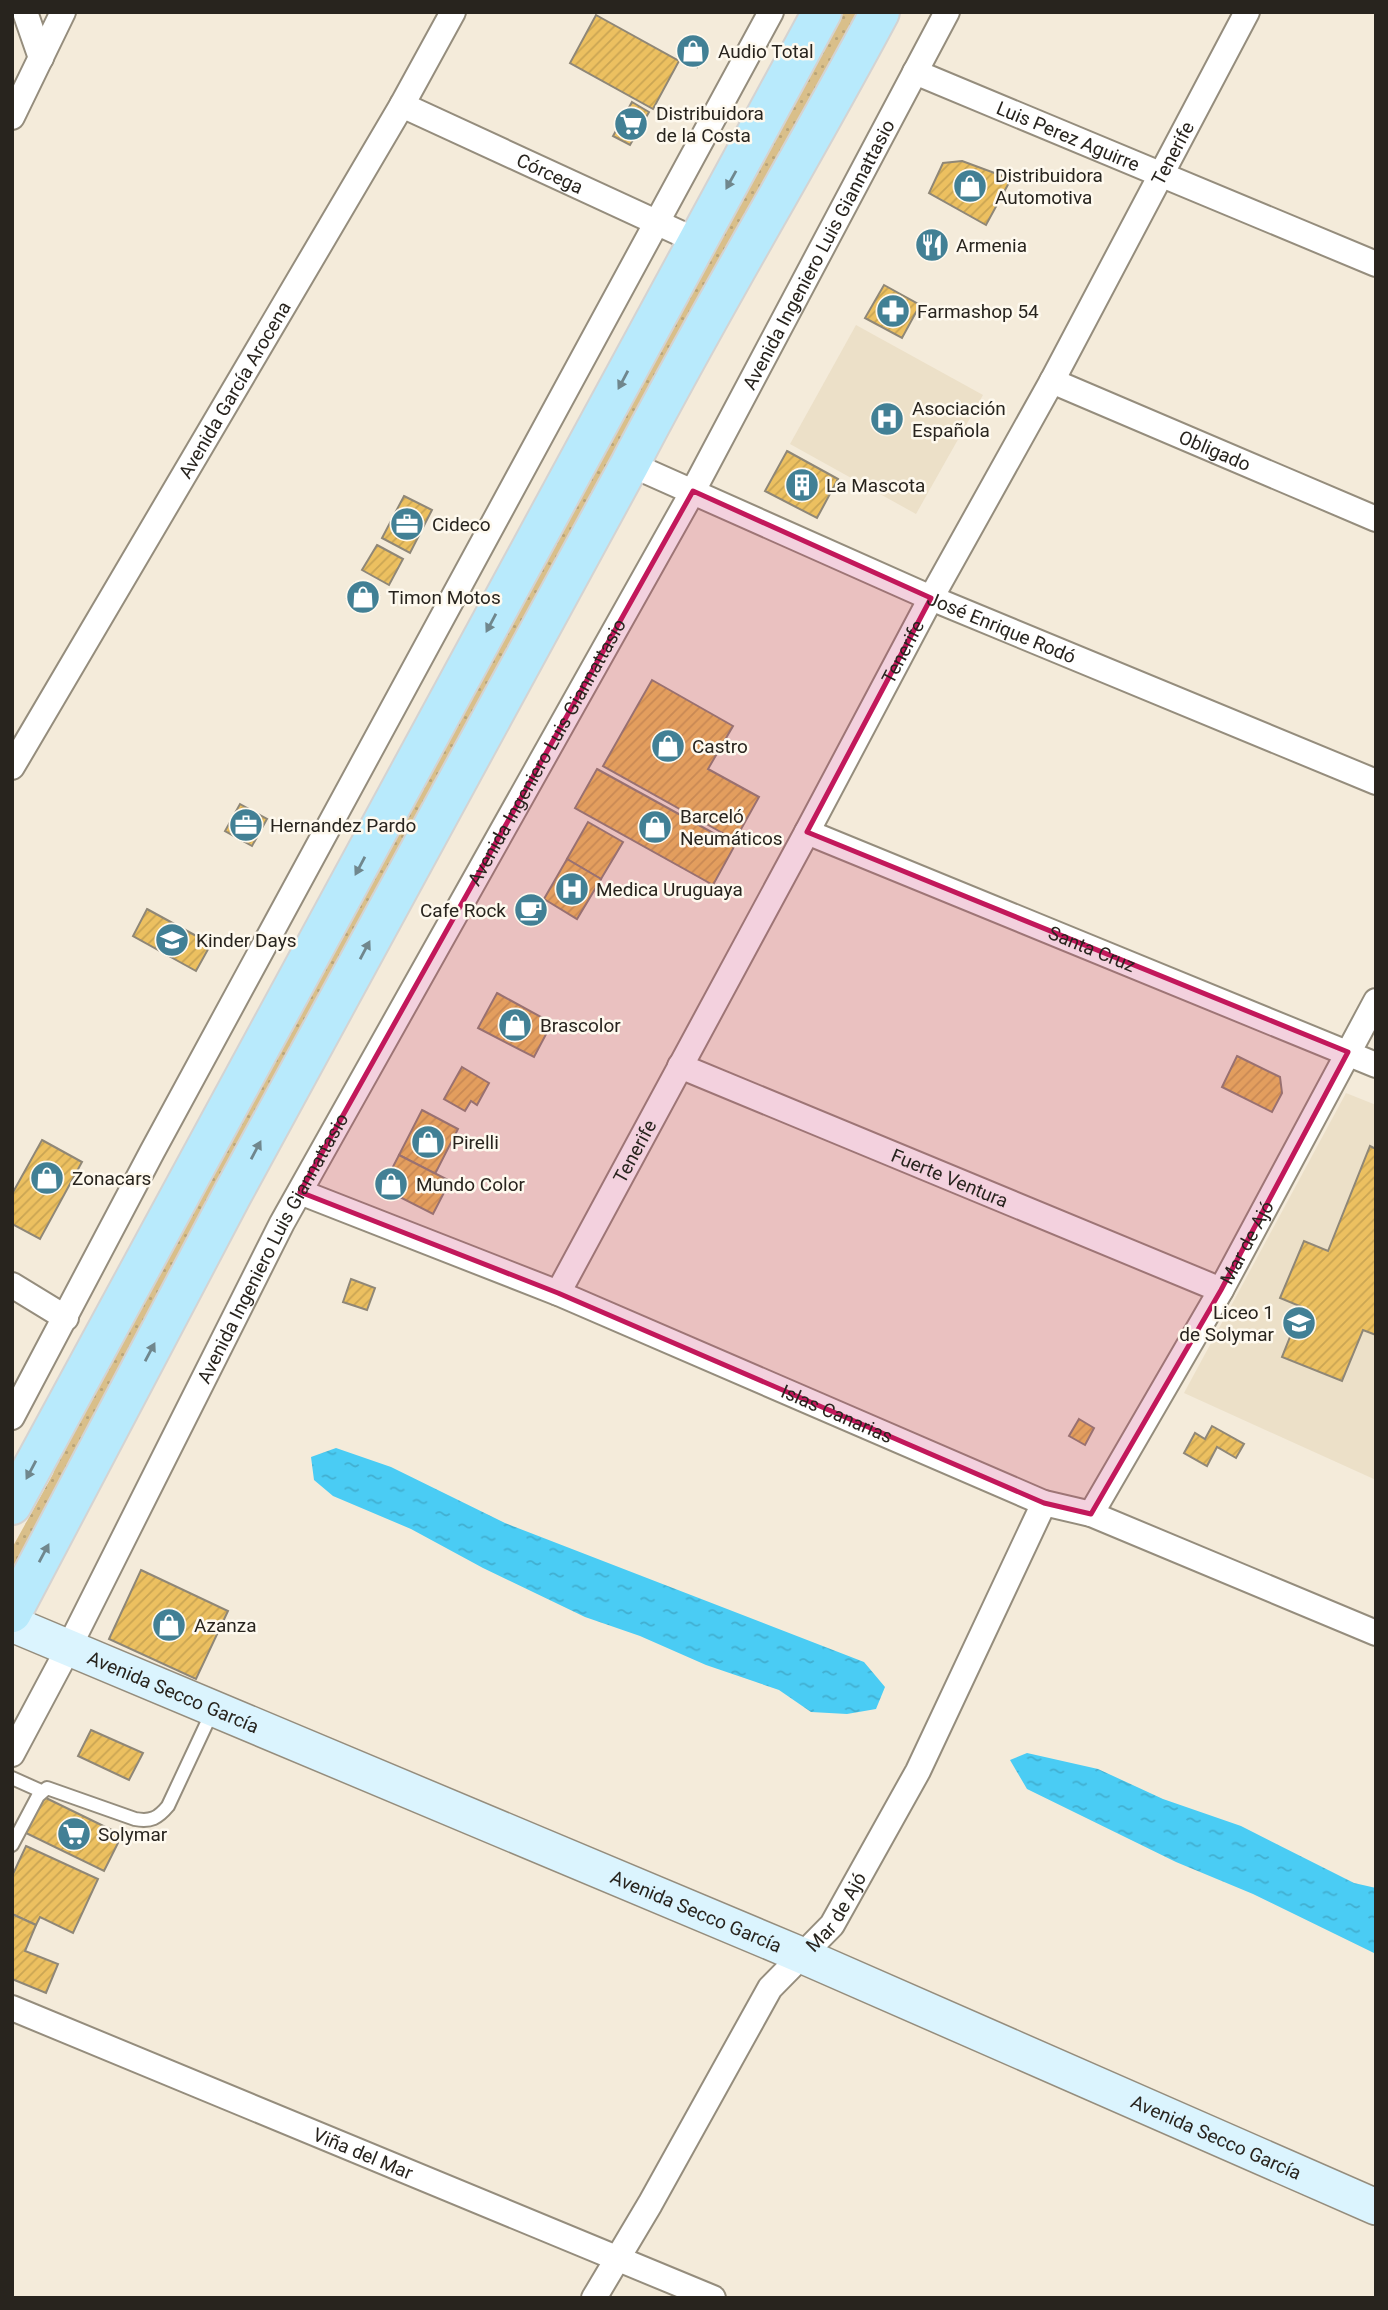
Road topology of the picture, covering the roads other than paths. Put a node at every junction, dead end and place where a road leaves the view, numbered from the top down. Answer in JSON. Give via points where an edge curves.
{"nodes":[{"id":1,"x":26,"y":12,"type":"edge"},
{"id":2,"x":63,"y":12,"type":"edge"},
{"id":3,"x":453,"y":12,"type":"edge"},
{"id":4,"x":771,"y":12,"type":"edge"},
{"id":5,"x":822,"y":12,"type":"edge"},
{"id":6,"x":880,"y":12,"type":"edge"},
{"id":7,"x":947,"y":12,"type":"edge"},
{"id":8,"x":1247,"y":12,"type":"edge"},
{"id":9,"x":41,"y":58,"type":"junction"},
{"id":10,"x":915,"y":72,"type":"junction"},
{"id":11,"x":402,"y":105,"type":"junction"},
{"id":12,"x":12,"y":117,"type":"edge"},
{"id":13,"x":1161,"y":173,"type":"junction"},
{"id":14,"x":656,"y":222,"type":"junction"},
{"id":15,"x":697,"y":241,"type":"junction"},
{"id":16,"x":1376,"y":264,"type":"edge"},
{"id":17,"x":1052,"y":381,"type":"junction"},
{"id":18,"x":630,"y":464,"type":"junction"},
{"id":19,"x":693,"y":491,"type":"junction"},
{"id":20,"x":1376,"y":519,"type":"edge"},
{"id":21,"x":931,"y":598,"type":"junction"},
{"id":22,"x":12,"y":767,"type":"edge"},
{"id":23,"x":1376,"y":782,"type":"edge"},
{"id":24,"x":807,"y":832,"type":"junction"},
{"id":25,"x":1376,"y":1001,"type":"edge"},
{"id":26,"x":1348,"y":1052,"type":"junction"},
{"id":27,"x":1376,"y":1065,"type":"edge"},
{"id":28,"x":680,"y":1066,"type":"junction"},
{"id":29,"x":300,"y":1192,"type":"junction"},
{"id":30,"x":12,"y":1285,"type":"edge"},
{"id":31,"x":1221,"y":1290,"type":"junction"},
{"id":32,"x":558,"y":1293,"type":"junction"},
{"id":33,"x":66,"y":1318,"type":"junction"},
{"id":34,"x":12,"y":1417,"type":"edge"},
{"id":35,"x":1044,"y":1503,"type":"junction"},
{"id":36,"x":12,"y":1505,"type":"edge"},
{"id":37,"x":1091,"y":1514,"type":"junction"},
{"id":38,"x":12,"y":1613,"type":"edge"},
{"id":39,"x":12,"y":1624,"type":"edge"},
{"id":40,"x":1376,"y":1633,"type":"edge"},
{"id":41,"x":68,"y":1649,"type":"junction"},
{"id":42,"x":213,"y":1710,"type":"junction"},
{"id":43,"x":12,"y":1754,"type":"edge"},
{"id":44,"x":12,"y":1778,"type":"edge"},
{"id":45,"x":41,"y":1791,"type":"junction"},
{"id":46,"x":12,"y":1845,"type":"edge"},
{"id":47,"x":801,"y":1955,"type":"junction"},
{"id":48,"x":12,"y":2008,"type":"edge"},
{"id":49,"x":1376,"y":2207,"type":"edge"},
{"id":50,"x":617,"y":2258,"type":"junction"},
{"id":51,"x":594,"y":2298,"type":"edge"},
{"id":52,"x":713,"y":2298,"type":"edge"}],
"edges":[{"from":1,"to":9,"type":"street"},
{"from":2,"to":9,"type":"street"},
{"from":3,"to":11,"type":"street","name":"Avenida García Arocena"},
{"from":4,"to":14,"type":"street"},
{"from":5,"to":15,"type":"main road","one_way":true},
{"from":6,"to":18,"type":"main road"},
{"from":7,"to":10,"type":"street","name":"Avenida Ingeniero Luis Giannattasio"},
{"from":8,"to":13,"type":"street","name":"Tenerife"},
{"from":9,"to":12,"type":"street"},
{"from":10,"to":13,"type":"street","name":"Luis Perez Aguirre"},
{"from":10,"to":19,"type":"street","name":"Avenida Ingeniero Luis Giannattasio"},
{"from":11,"to":14,"type":"street","name":"Córcega"},
{"from":11,"to":22,"type":"street","name":"Avenida García Arocena"},
{"from":13,"to":16,"type":"street","name":"Luis Perez Aguirre"},
{"from":13,"to":17,"type":"street","name":"Tenerife"},
{"from":14,"to":15,"type":"street","name":"Córcega"},
{"from":14,"to":33,"type":"street"},
{"from":15,"to":36,"type":"main road","one_way":true},
{"from":17,"to":20,"type":"street","name":"Obligado"},
{"from":17,"to":21,"type":"street","name":"Tenerife"},
{"from":18,"to":19,"type":"street","name":"José Enrique Rodó"},
{"from":38,"to":18,"type":"main road","one_way":true,"via":[[238,1183]]},
{"from":19,"to":21,"type":"street","name":"José Enrique Rodó"},
{"from":19,"to":29,"type":"street","name":"Avenida Ingeniero Luis Giannattasio"},
{"from":21,"to":23,"type":"street","name":"José Enrique Rodó"},
{"from":21,"to":24,"type":"street","name":"Tenerife"},
{"from":24,"to":26,"type":"street","name":"Santa Cruz"},
{"from":24,"to":28,"type":"street","name":"Tenerife"},
{"from":25,"to":26,"type":"street","name":"Mar de Ajó"},
{"from":26,"to":27,"type":"street","name":"Santa Cruz"},
{"from":26,"to":31,"type":"street","name":"Mar de Ajó"},
{"from":28,"to":31,"type":"street","name":"Fuerte Ventura"},
{"from":28,"to":32,"type":"street","name":"Tenerife"},
{"from":29,"to":32,"type":"street","name":"Islas Canarias"},
{"from":29,"to":41,"type":"street","name":"Avenida Ingeniero Luis Giannattasio"},
{"from":30,"to":33,"type":"street"},
{"from":31,"to":37,"type":"street","name":"Mar de Ajó"},
{"from":32,"to":35,"type":"street","name":"Islas Canarias"},
{"from":33,"to":34,"type":"street"},
{"from":35,"to":37,"type":"street","name":"Islas Canarias"},
{"from":35,"to":47,"type":"street","name":"Mar de Ajó","via":[[918,1771],[832,1925]]},
{"from":37,"to":40,"type":"street","name":"Islas Canarias"},
{"from":39,"to":41,"type":"street","name":"Avenida Secco García"},
{"from":41,"to":42,"type":"street","name":"Avenida Secco García"},
{"from":41,"to":43,"type":"street","name":"Avenida Ingeniero Luis Giannattasio"},
{"from":42,"to":45,"type":"lane","via":[[159,1817],[135,1819],[54,1788]]},
{"from":42,"to":47,"type":"street","name":"Avenida Secco García"},
{"from":44,"to":45,"type":"lane"},
{"from":45,"to":46,"type":"lane"},
{"from":47,"to":49,"type":"street","name":"Avenida Secco García"},
{"from":47,"to":50,"type":"street","name":"Mar de Ajó","via":[[770,1988]]},
{"from":48,"to":50,"type":"street","name":"Viña del Mar"},
{"from":50,"to":51,"type":"street","name":"Mar de Ajó"},
{"from":50,"to":52,"type":"street","name":"Viña del Mar"}]}
